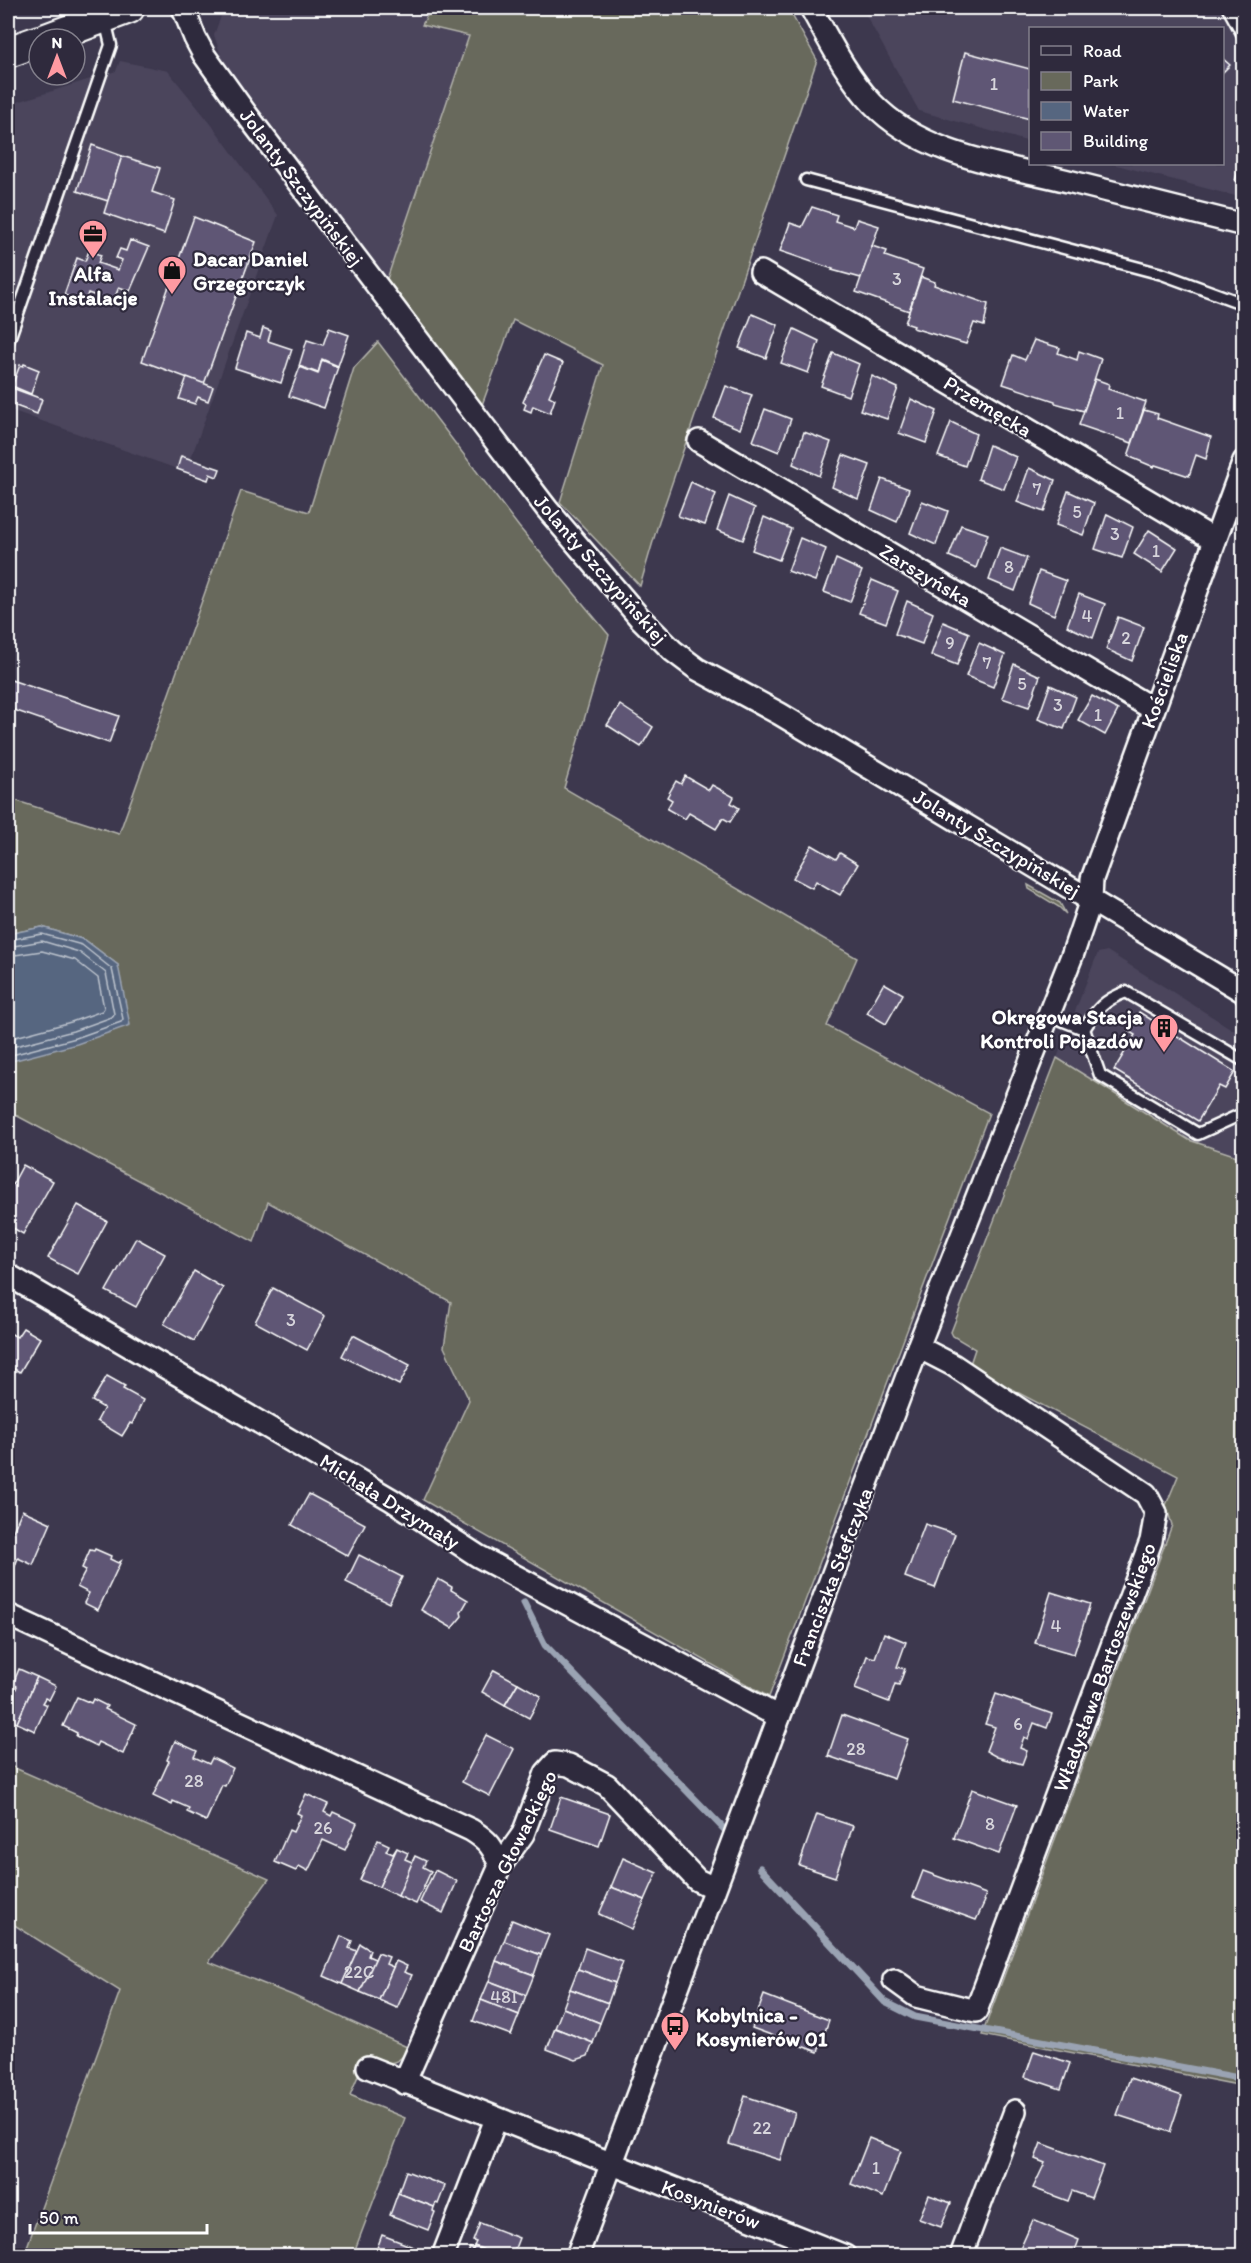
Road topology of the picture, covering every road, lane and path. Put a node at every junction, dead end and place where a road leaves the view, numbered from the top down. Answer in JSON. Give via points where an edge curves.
{"nodes":[{"id":1,"x":183,"y":8,"type":"edge"},
{"id":2,"x":811,"y":8,"type":"edge"},
{"id":3,"x":1228,"y":8,"type":"edge"},
{"id":4,"x":116,"y":12,"type":"edge"},
{"id":5,"x":77,"y":27,"type":"edge"},
{"id":6,"x":1244,"y":37,"type":"edge"},
{"id":7,"x":27,"y":45,"type":"edge"},
{"id":8,"x":8,"y":52,"type":"edge"},
{"id":9,"x":806,"y":180,"type":"dead end"},
{"id":10,"x":1244,"y":225,"type":"edge"},
{"id":11,"x":761,"y":272,"type":"dead end"},
{"id":12,"x":1244,"y":304,"type":"edge"},
{"id":13,"x":8,"y":342,"type":"edge"},
{"id":14,"x":699,"y":441,"type":"dead end"},
{"id":15,"x":1244,"y":461,"type":"edge"},
{"id":16,"x":1215,"y":540,"type":"junction"},
{"id":17,"x":1153,"y":709,"type":"junction"},
{"id":18,"x":1091,"y":900,"type":"junction"},
{"id":19,"x":1244,"y":992,"type":"edge"},
{"id":20,"x":1049,"y":1015,"type":"junction"},
{"id":21,"x":1084,"y":1029,"type":"junction"},
{"id":22,"x":1244,"y":1060,"type":"edge"},
{"id":23,"x":1244,"y":1113,"type":"edge"},
{"id":24,"x":8,"y":1275,"type":"edge"},
{"id":25,"x":918,"y":1347,"type":"junction"},
{"id":26,"x":8,"y":1615,"type":"edge"},
{"id":27,"x":779,"y":1717,"type":"junction"},
{"id":28,"x":500,"y":1866,"type":"junction"},
{"id":29,"x":714,"y":1888,"type":"junction"},
{"id":30,"x":894,"y":1980,"type":"dead end"},
{"id":31,"x":368,"y":2067,"type":"dead end"},
{"id":32,"x":404,"y":2083,"type":"junction"},
{"id":33,"x":1015,"y":2111,"type":"dead end"},
{"id":34,"x":496,"y":2119,"type":"junction"},
{"id":35,"x":612,"y":2164,"type":"junction"},
{"id":36,"x":816,"y":2251,"type":"edge"},
{"id":37,"x":442,"y":2256,"type":"edge"},
{"id":38,"x":577,"y":2256,"type":"edge"},
{"id":39,"x":845,"y":2256,"type":"edge"},
{"id":40,"x":961,"y":2256,"type":"edge"}],
"edges":[{"from":1,"to":18,"type":"street","name":"Jolanty Szczypińskiej","via":[[204,55],[247,115],[547,509],[658,636],[697,669],[780,714]]},
{"from":2,"to":10,"type":"street","via":[[872,104],[909,133],[939,147],[984,160]]},
{"from":3,"to":6,"type":"lane"},
{"from":4,"to":5,"type":"main road"},
{"from":4,"to":13,"type":"lane","via":[[111,45]]},
{"from":7,"to":8,"type":"main road"},
{"from":9,"to":12,"type":"lane","via":[[1162,274]]},
{"from":11,"to":16,"type":"street","name":"Przemęcka"},
{"from":14,"to":17,"type":"street","name":"Zarszyńska"},
{"from":15,"to":16,"type":"street","name":"Kościeliska"},
{"from":16,"to":17,"type":"street","name":"Kościeliska"},
{"from":17,"to":18,"type":"street","name":"Kościeliska","via":[[1092,879]]},
{"from":18,"to":19,"type":"street","name":"Jolanty Szczypińskiej"},
{"from":18,"to":20,"type":"street","name":"Franciszka Stefczyka"},
{"from":20,"to":21,"type":"lane"},
{"from":20,"to":25,"type":"street","name":"Franciszka Stefczyka"},
{"from":21,"to":22,"type":"lane","via":[[1096,1010],[1110,998],[1126,992]]},
{"from":21,"to":23,"type":"lane","via":[[1100,1076],[1198,1134]]},
{"from":24,"to":27,"type":"street","name":"Michała Drzymały","via":[[392,1500],[478,1556]]},
{"from":25,"to":27,"type":"street","name":"Franciszka Stefczyka"},
{"from":25,"to":30,"type":"street","name":"Władysława Bartoszewskiego","via":[[953,1365],[1146,1494],[1156,1513],[1151,1541],[976,2011],[916,1996]]},
{"from":26,"to":28,"type":"street","via":[[471,1830],[487,1839]]},
{"from":27,"to":29,"type":"street","name":"Franciszka Stefczyka"},
{"from":28,"to":29,"type":"street","name":"Bartosza Głowackiego","via":[[523,1834],[546,1773],[555,1763],[569,1765],[606,1785],[697,1880]]},
{"from":28,"to":32,"type":"street","name":"Bartosza Głowackiego"},
{"from":29,"to":35,"type":"street","name":"Franciszka Stefczyka"},
{"from":31,"to":32,"type":"street"},
{"from":32,"to":34,"type":"street"},
{"from":33,"to":40,"type":"street"},
{"from":34,"to":35,"type":"street"},
{"from":34,"to":37,"type":"street"},
{"from":35,"to":36,"type":"street","name":"Kosynierów"},
{"from":35,"to":38,"type":"street","name":"Franciszka Stefczyka"},
{"from":36,"to":39,"type":"street","name":"Kosynierów"}]}
